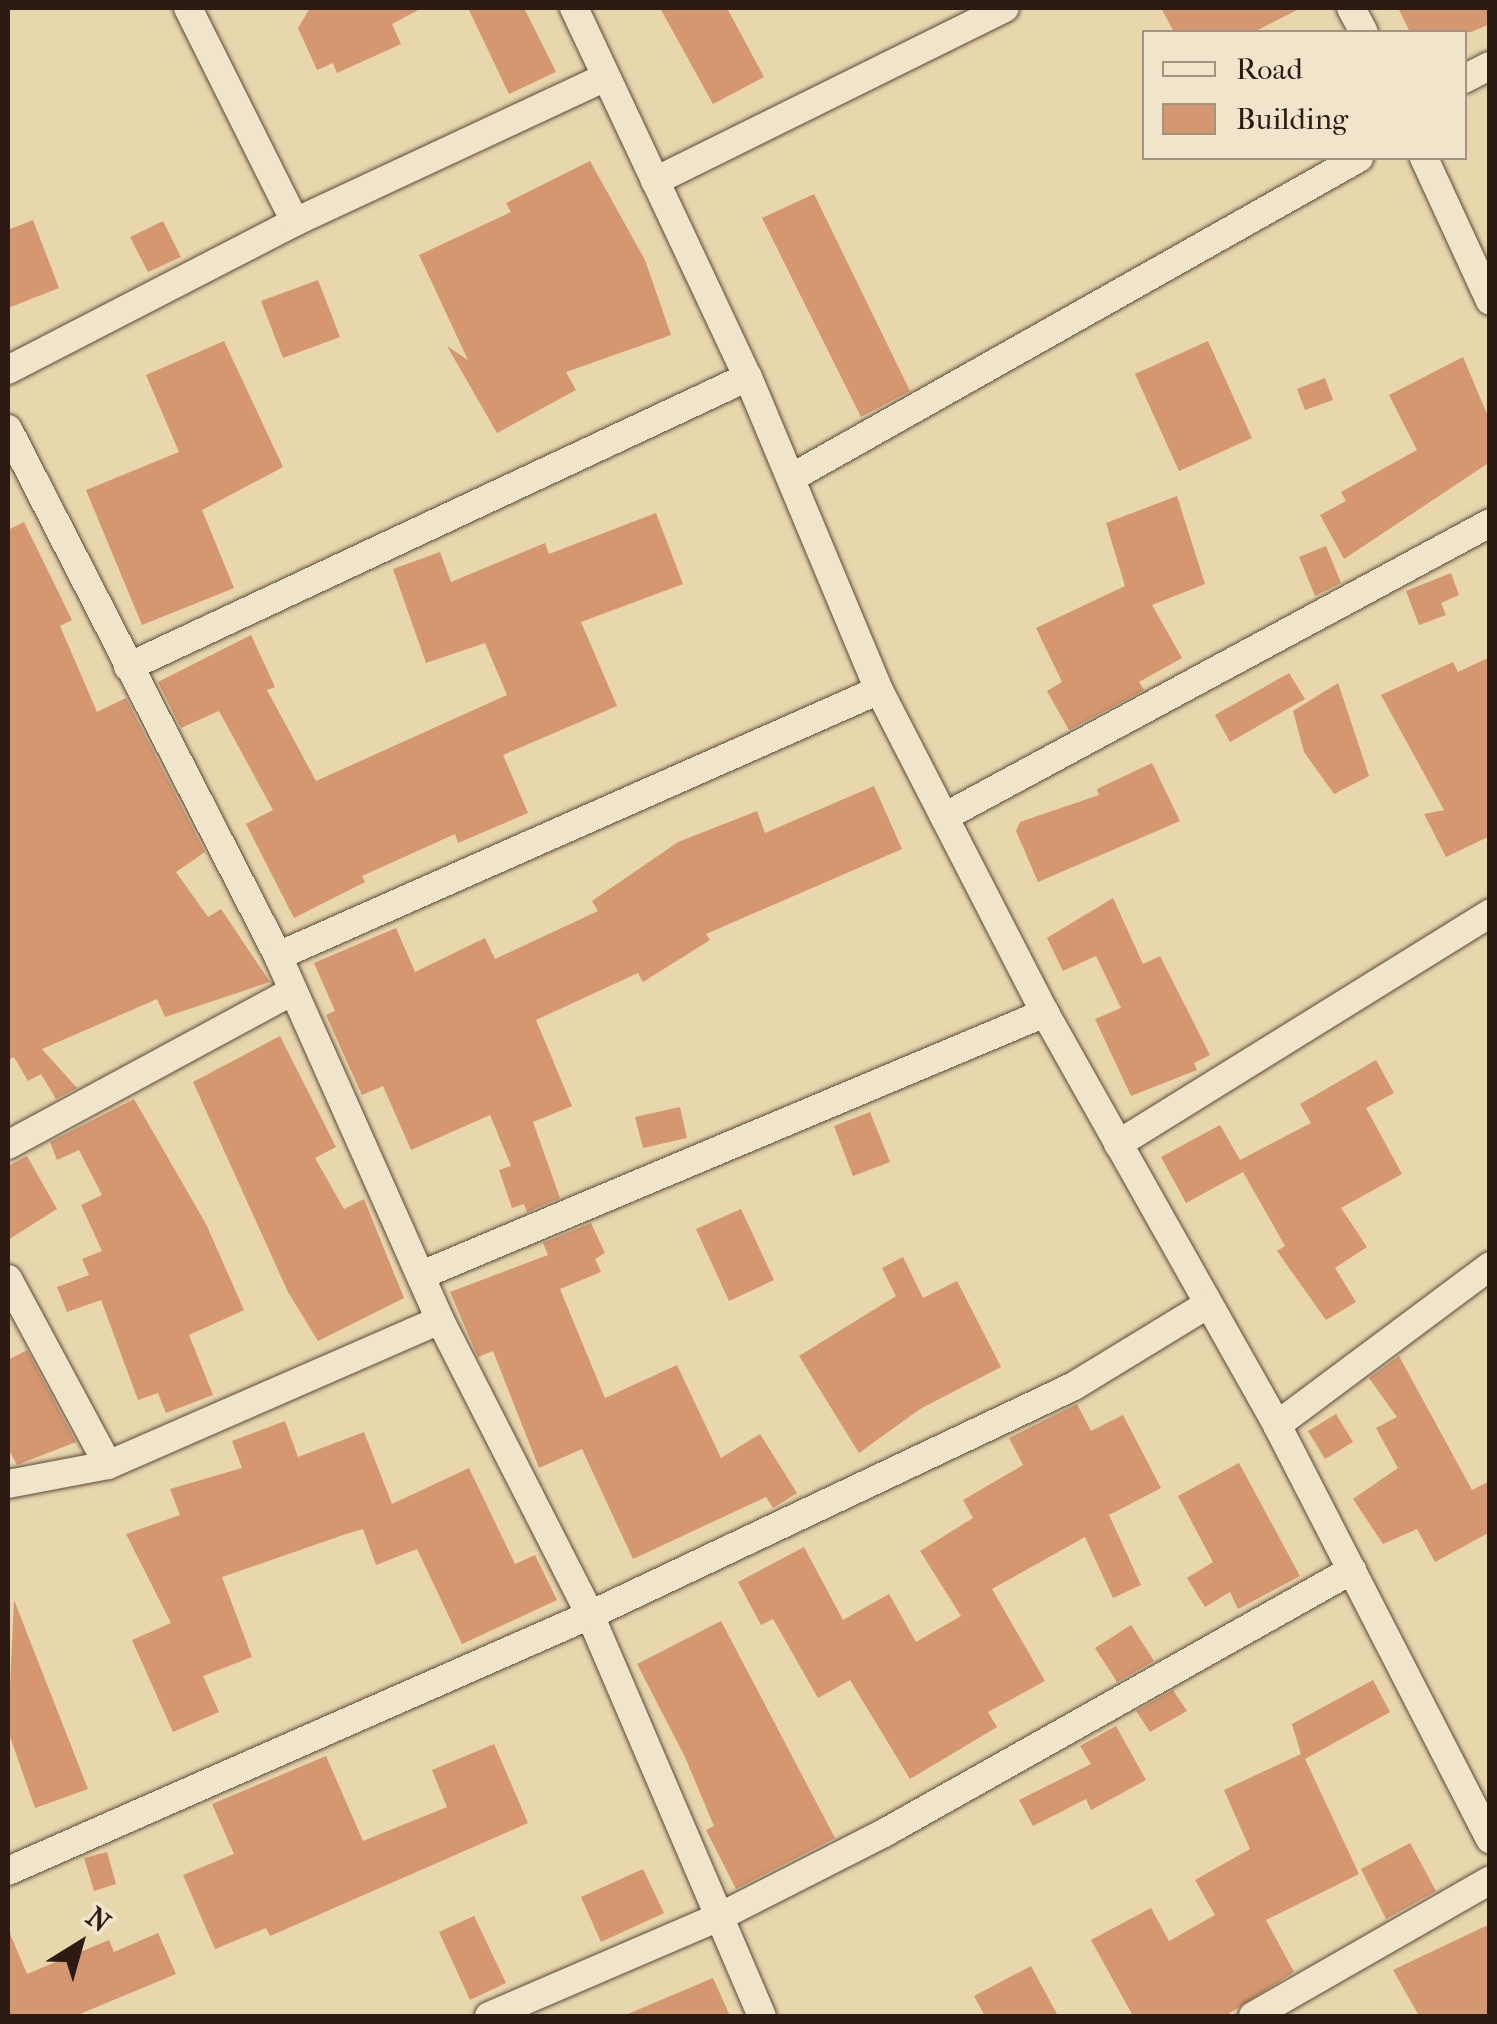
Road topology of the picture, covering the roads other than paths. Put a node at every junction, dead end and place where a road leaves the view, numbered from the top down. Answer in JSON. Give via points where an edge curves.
{"nodes":[{"id":1,"x":188,"y":8,"type":"edge"},
{"id":2,"x":574,"y":8,"type":"edge"},
{"id":3,"x":1006,"y":8,"type":"edge"},
{"id":4,"x":1351,"y":8,"type":"edge"},
{"id":5,"x":1363,"y":30,"type":"edge"},
{"id":6,"x":1490,"y":66,"type":"edge"},
{"id":7,"x":606,"y":77,"type":"junction"},
{"id":8,"x":1467,"y":78,"type":"edge"},
{"id":9,"x":1355,"y":160,"type":"edge"},
{"id":10,"x":1425,"y":160,"type":"edge"},
{"id":11,"x":655,"y":181,"type":"junction"},
{"id":12,"x":295,"y":222,"type":"junction"},
{"id":13,"x":1490,"y":301,"type":"edge"},
{"id":14,"x":8,"y":370,"type":"edge"},
{"id":15,"x":748,"y":377,"type":"junction"},
{"id":16,"x":8,"y":429,"type":"edge"},
{"id":17,"x":14,"y":467,"type":"edge"},
{"id":18,"x":791,"y":478,"type":"junction"},
{"id":19,"x":1490,"y":523,"type":"edge"},
{"id":20,"x":128,"y":667,"type":"junction"},
{"id":21,"x":879,"y":690,"type":"junction"},
{"id":22,"x":944,"y":817,"type":"junction"},
{"id":23,"x":1490,"y":913,"type":"edge"},
{"id":24,"x":278,"y":956,"type":"junction"},
{"id":25,"x":291,"y":992,"type":"junction"},
{"id":26,"x":1045,"y":1013,"type":"junction"},
{"id":27,"x":1118,"y":1144,"type":"junction"},
{"id":28,"x":8,"y":1145,"type":"edge"},
{"id":29,"x":1490,"y":1266,"type":"edge"},
{"id":30,"x":424,"y":1274,"type":"junction"},
{"id":31,"x":8,"y":1279,"type":"edge"},
{"id":32,"x":1205,"y":1306,"type":"junction"},
{"id":33,"x":440,"y":1320,"type":"junction"},
{"id":34,"x":1278,"y":1425,"type":"junction"},
{"id":35,"x":108,"y":1465,"type":"junction"},
{"id":36,"x":8,"y":1484,"type":"edge"},
{"id":37,"x":1352,"y":1570,"type":"junction"},
{"id":38,"x":590,"y":1615,"type":"junction"},
{"id":39,"x":1490,"y":1839,"type":"edge"},
{"id":40,"x":8,"y":1871,"type":"edge"},
{"id":41,"x":1490,"y":1880,"type":"edge"},
{"id":42,"x":719,"y":1918,"type":"junction"},
{"id":43,"x":488,"y":2016,"type":"edge"},
{"id":44,"x":762,"y":2016,"type":"edge"},
{"id":45,"x":1253,"y":2016,"type":"edge"}],
"edges":[{"from":1,"to":12,"type":"street"},
{"from":2,"to":7,"type":"street"},
{"from":3,"to":11,"type":"street"},
{"from":4,"to":5,"type":"street"},
{"from":6,"to":8,"type":"street"},
{"from":7,"to":11,"type":"street"},
{"from":7,"to":12,"type":"street"},
{"from":9,"to":18,"type":"street"},
{"from":10,"to":13,"type":"street"},
{"from":11,"to":15,"type":"street"},
{"from":12,"to":14,"type":"street"},
{"from":15,"to":18,"type":"street"},
{"from":15,"to":20,"type":"street"},
{"from":16,"to":17,"type":"street"},
{"from":17,"to":20,"type":"street"},
{"from":18,"to":21,"type":"street"},
{"from":19,"to":22,"type":"street"},
{"from":20,"to":24,"type":"street"},
{"from":21,"to":22,"type":"street"},
{"from":21,"to":24,"type":"street"},
{"from":22,"to":26,"type":"street"},
{"from":23,"to":27,"type":"street"},
{"from":24,"to":25,"type":"street"},
{"from":25,"to":28,"type":"street"},
{"from":25,"to":30,"type":"street"},
{"from":26,"to":27,"type":"street"},
{"from":26,"to":30,"type":"street"},
{"from":27,"to":32,"type":"street"},
{"from":29,"to":34,"type":"street"},
{"from":30,"to":33,"type":"street"},
{"from":31,"to":35,"type":"street"},
{"from":32,"to":34,"type":"street"},
{"from":32,"to":38,"type":"street","via":[[1074,1386]]},
{"from":33,"to":35,"type":"street"},
{"from":33,"to":38,"type":"street"},
{"from":34,"to":37,"type":"street"},
{"from":35,"to":36,"type":"street"},
{"from":37,"to":39,"type":"street"},
{"from":37,"to":42,"type":"street"},
{"from":38,"to":40,"type":"street"},
{"from":38,"to":42,"type":"street"},
{"from":41,"to":45,"type":"street"},
{"from":42,"to":43,"type":"street"},
{"from":42,"to":44,"type":"street"}]}
